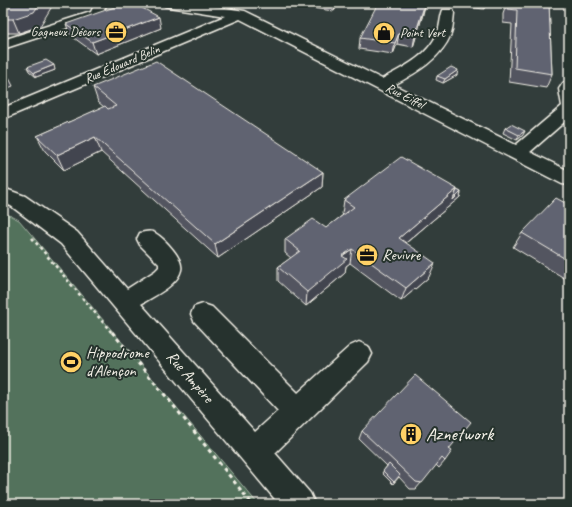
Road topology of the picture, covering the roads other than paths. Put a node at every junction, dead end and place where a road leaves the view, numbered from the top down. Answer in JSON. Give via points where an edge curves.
{"nodes":[{"id":1,"x":101,"y":3,"type":"edge"},
{"id":2,"x":169,"y":3,"type":"edge"},
{"id":3,"x":448,"y":13,"type":"dead end"},
{"id":4,"x":240,"y":14,"type":"junction"},
{"id":5,"x":3,"y":45,"type":"edge"},
{"id":6,"x":383,"y":85,"type":"junction"},
{"id":7,"x":569,"y":86,"type":"edge"},
{"id":8,"x":569,"y":104,"type":"edge"},
{"id":9,"x":569,"y":109,"type":"edge"},
{"id":10,"x":3,"y":114,"type":"edge"},
{"id":11,"x":518,"y":153,"type":"junction"},
{"id":12,"x":569,"y":179,"type":"edge"},
{"id":13,"x":3,"y":195,"type":"edge"},
{"id":14,"x":148,"y":239,"type":"dead end"},
{"id":15,"x":125,"y":302,"type":"junction"},
{"id":16,"x":203,"y":314,"type":"dead end"},
{"id":17,"x":359,"y":354,"type":"dead end"},
{"id":18,"x":297,"y":412,"type":"junction"},
{"id":19,"x":255,"y":452,"type":"junction"},
{"id":20,"x":299,"y":504,"type":"edge"}],
"edges":[{"from":1,"to":5,"type":"street","via":[[96,14]]},
{"from":2,"to":4,"type":"street","name":"Rue Eiffel"},
{"from":3,"to":6,"type":"street","via":[[444,33],[436,50],[415,67]]},
{"from":4,"to":6,"type":"street","name":"Rue Eiffel"},
{"from":4,"to":10,"type":"street","name":"Rue Édouard Belin"},
{"from":6,"to":11,"type":"street","name":"Rue Eiffel"},
{"from":7,"to":8,"type":"street"},
{"from":9,"to":11,"type":"street"},
{"from":11,"to":12,"type":"street","name":"Rue Eiffel"},
{"from":13,"to":15,"type":"street","name":"Rue Ampère","via":[[18,201],[69,238]]},
{"from":14,"to":15,"type":"street","via":[[170,261],[170,270],[163,278]]},
{"from":15,"to":19,"type":"street","name":"Rue Ampère"},
{"from":16,"to":18,"type":"street"},
{"from":17,"to":18,"type":"street"},
{"from":18,"to":19,"type":"street"},
{"from":19,"to":20,"type":"street","name":"Rue Ampère"}]}
